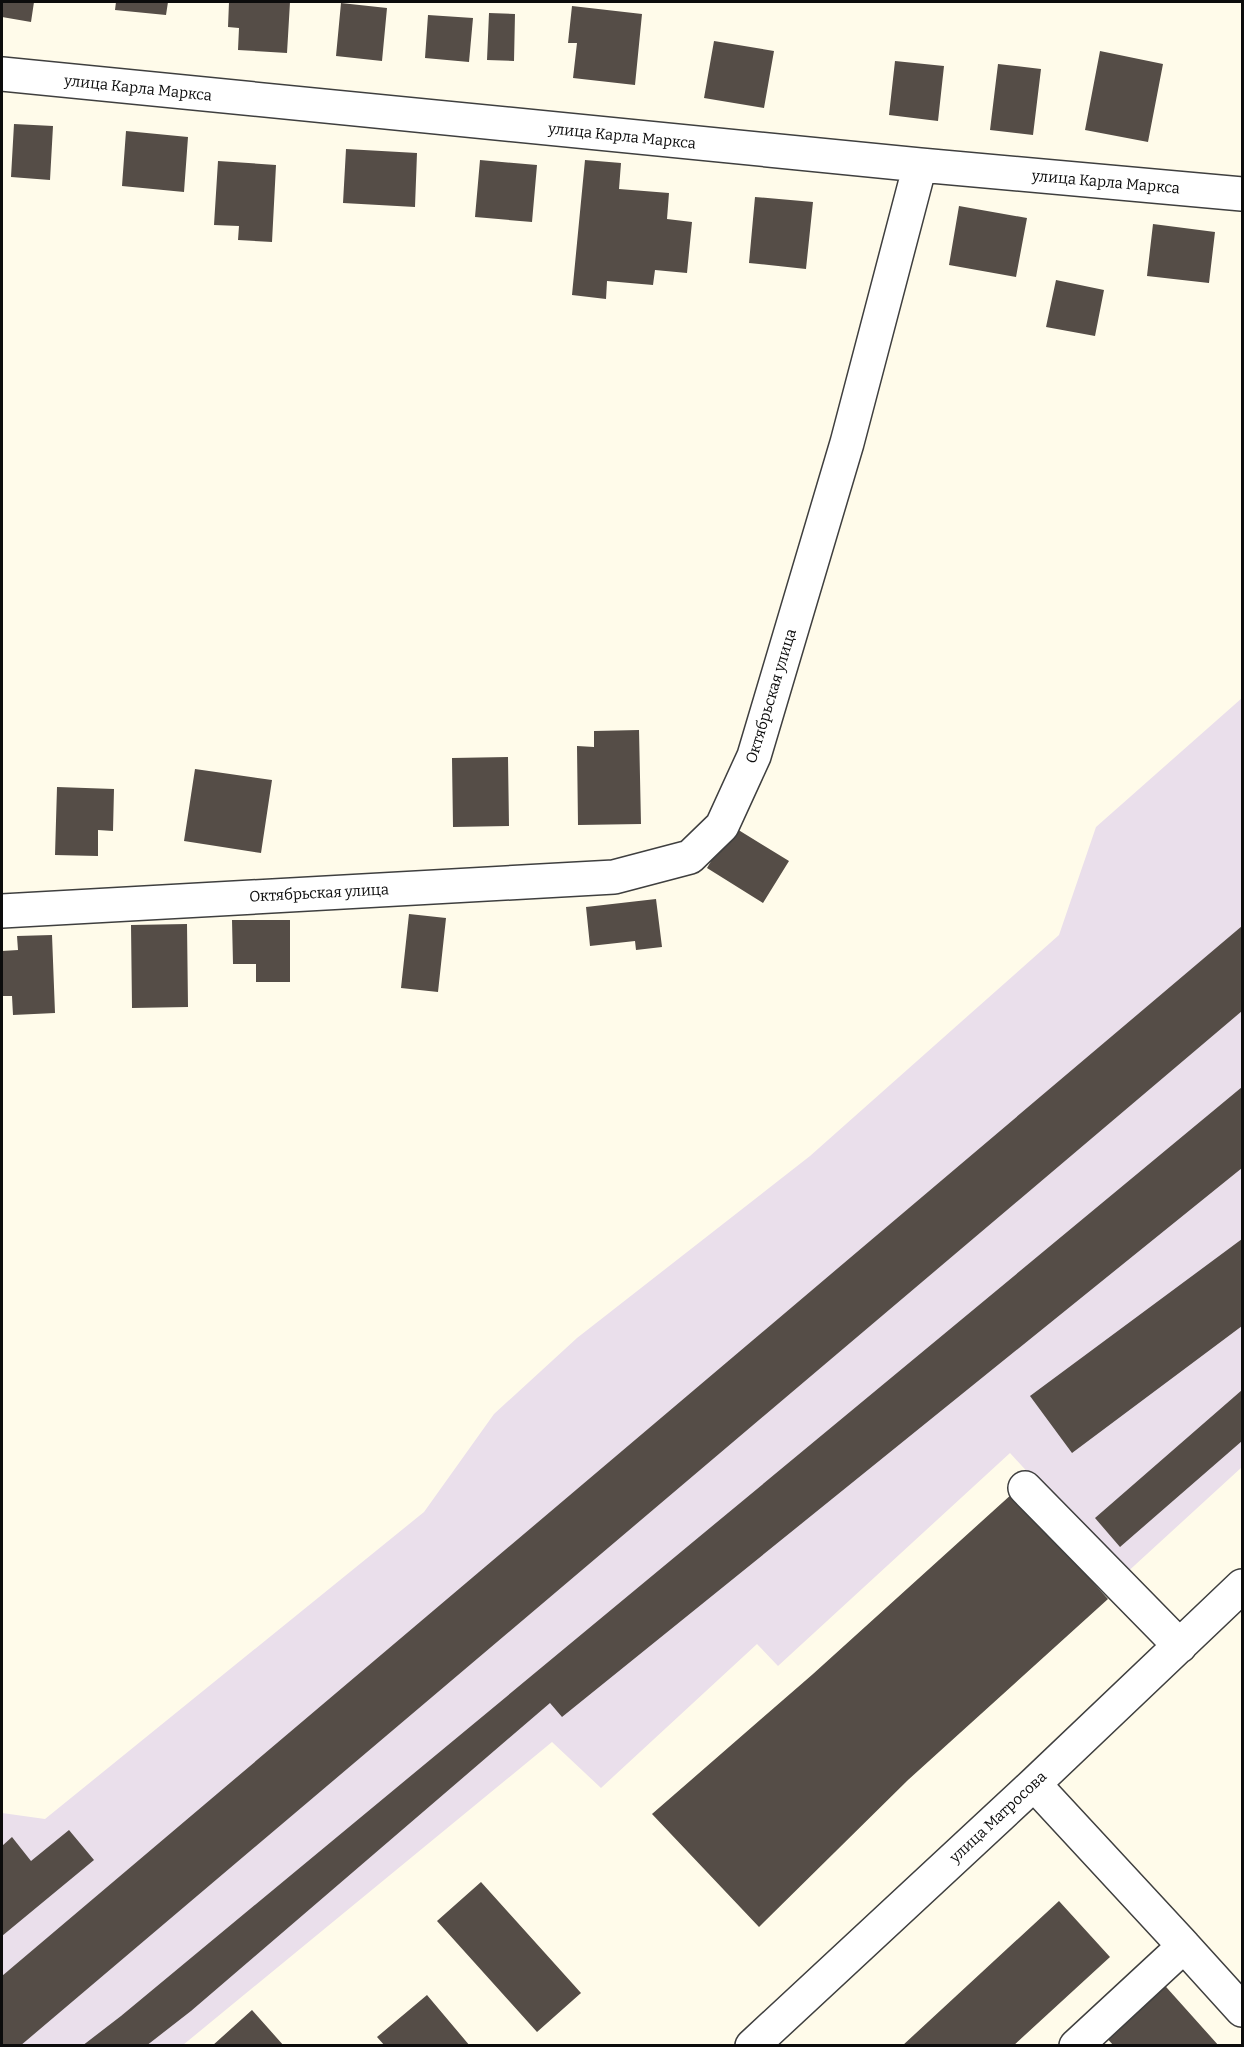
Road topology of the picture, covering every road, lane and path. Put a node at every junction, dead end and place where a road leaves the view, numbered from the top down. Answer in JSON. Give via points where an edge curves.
{"nodes":[{"id":1,"x":2,"y":75,"type":"edge"},
{"id":2,"x":920,"y":165,"type":"junction"},
{"id":3,"x":1242,"y":194,"type":"edge"},
{"id":4,"x":2,"y":910,"type":"edge"},
{"id":5,"x":1025,"y":1488,"type":"dead end"},
{"id":6,"x":1242,"y":1586,"type":"edge"},
{"id":7,"x":1180,"y":1646,"type":"junction"},
{"id":8,"x":1034,"y":1784,"type":"junction"},
{"id":9,"x":1184,"y":1946,"type":"junction"},
{"id":10,"x":1242,"y":2010,"type":"edge"},
{"id":11,"x":752,"y":2046,"type":"edge"},
{"id":12,"x":1076,"y":2046,"type":"edge"}],
"edges":[{"from":1,"to":2,"type":"street","name":"улица Карла Маркса"},
{"from":2,"to":3,"type":"street","name":"улица Карла Маркса"},
{"from":2,"to":4,"type":"street","name":"Октябрьская улица","via":[[847,443],[754,756],[722,826],[690,857],[614,877]]},
{"from":5,"to":7,"type":"street"},
{"from":6,"to":7,"type":"street","name":"улица Матросова"},
{"from":7,"to":8,"type":"street","name":"улица Матросова"},
{"from":8,"to":9,"type":"street"},
{"from":8,"to":11,"type":"street","name":"улица Матросова"},
{"from":9,"to":10,"type":"street"},
{"from":9,"to":12,"type":"street"}]}
